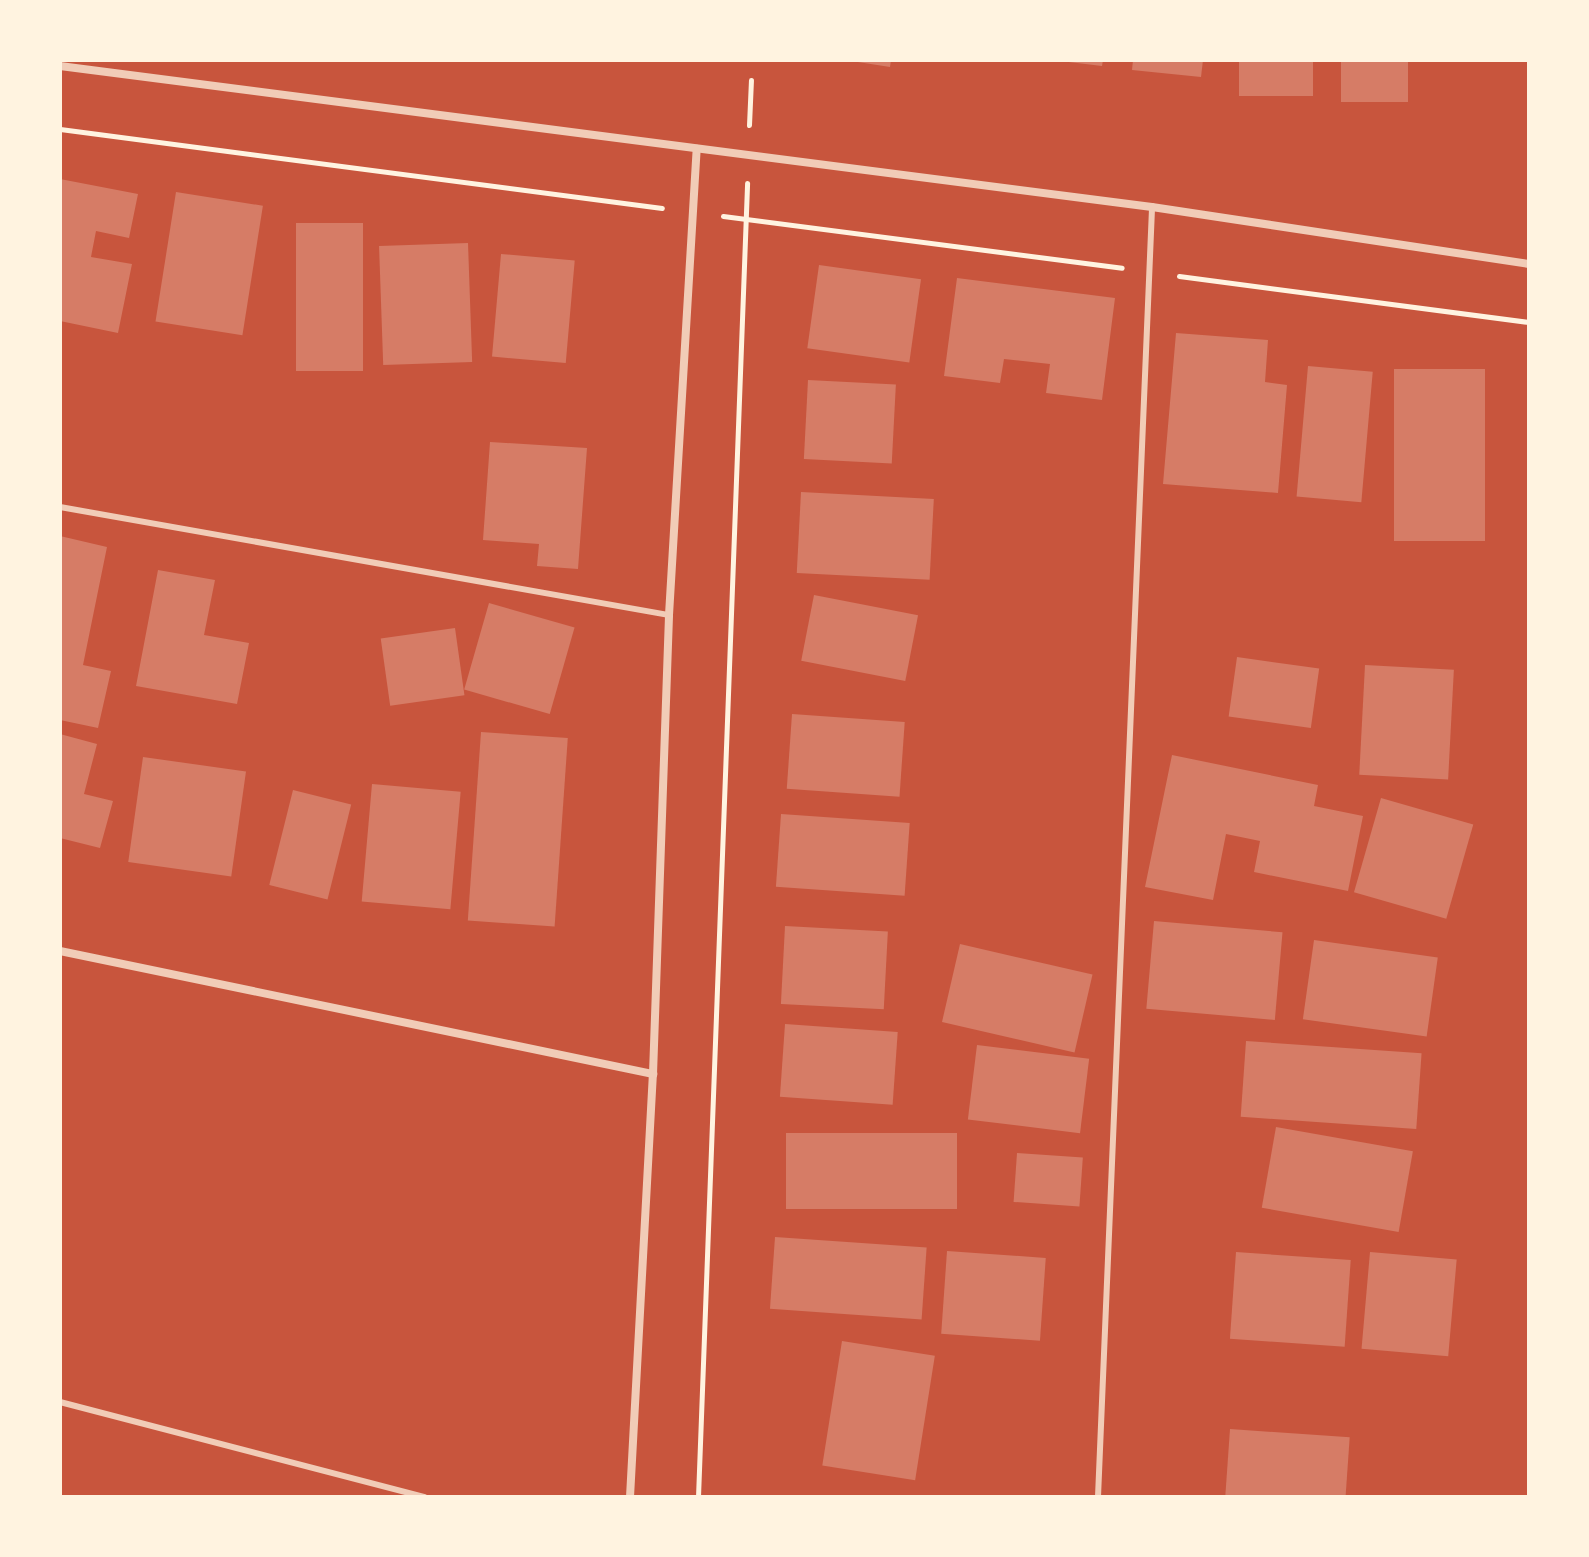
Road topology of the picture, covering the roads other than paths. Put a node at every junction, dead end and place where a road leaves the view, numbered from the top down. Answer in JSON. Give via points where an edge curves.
{"nodes":[{"id":1,"x":60,"y":66,"type":"edge"},
{"id":2,"x":697,"y":149,"type":"junction"},
{"id":3,"x":1152,"y":207,"type":"junction"},
{"id":4,"x":1529,"y":264,"type":"edge"},
{"id":5,"x":60,"y":507,"type":"edge"},
{"id":6,"x":669,"y":615,"type":"junction"},
{"id":7,"x":60,"y":951,"type":"edge"},
{"id":8,"x":653,"y":1074,"type":"junction"},
{"id":9,"x":60,"y":1402,"type":"edge"},
{"id":10,"x":425,"y":1497,"type":"edge"},
{"id":11,"x":630,"y":1497,"type":"edge"},
{"id":12,"x":1098,"y":1497,"type":"edge"}],
"edges":[{"from":1,"to":2,"type":"street"},
{"from":2,"to":3,"type":"street"},
{"from":2,"to":6,"type":"street"},
{"from":3,"to":4,"type":"street"},
{"from":3,"to":12,"type":"lane"},
{"from":5,"to":6,"type":"lane"},
{"from":6,"to":8,"type":"street"},
{"from":7,"to":8,"type":"street"},
{"from":8,"to":11,"type":"street"},
{"from":9,"to":10,"type":"lane"}]}
